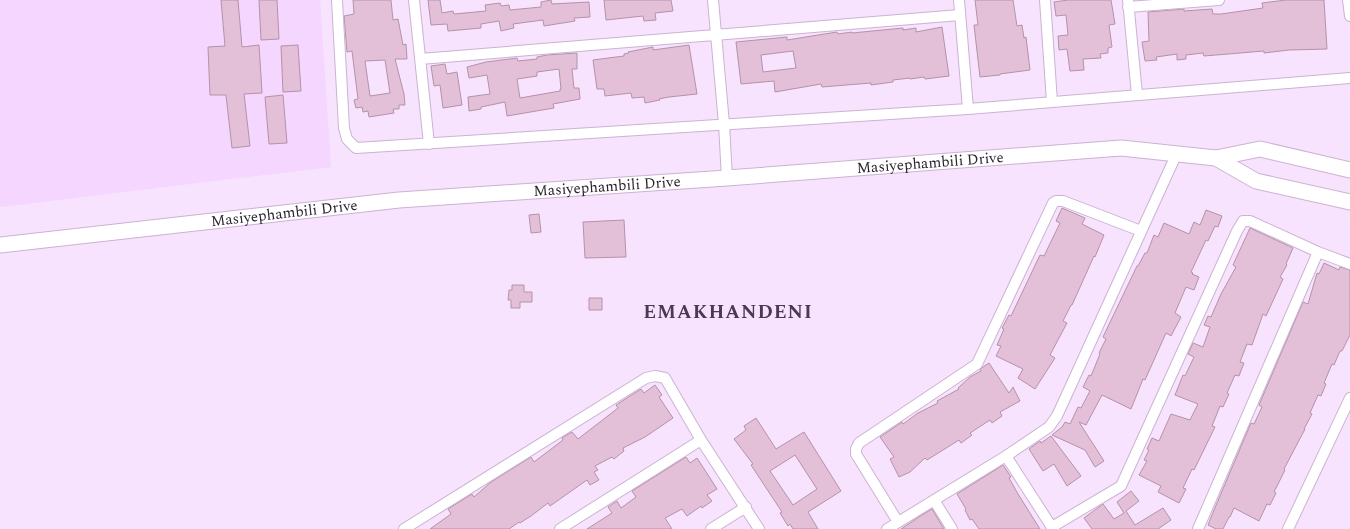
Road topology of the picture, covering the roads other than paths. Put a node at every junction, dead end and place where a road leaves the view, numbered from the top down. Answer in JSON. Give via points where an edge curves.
{"nodes":[{"id":1,"x":337,"y":0,"type":"edge"},
{"id":2,"x":414,"y":0,"type":"edge"},
{"id":3,"x":713,"y":0,"type":"edge"},
{"id":4,"x":959,"y":0,"type":"edge"},
{"id":5,"x":1045,"y":0,"type":"edge"},
{"id":6,"x":1219,"y":0,"type":"edge"},
{"id":7,"x":1348,"y":0,"type":"edge"},
{"id":8,"x":1128,"y":4,"type":"edge"},
{"id":9,"x":960,"y":15,"type":"junction"},
{"id":10,"x":1350,"y":16,"type":"edge"},
{"id":11,"x":716,"y":34,"type":"junction"},
{"id":12,"x":420,"y":58,"type":"junction"},
{"id":13,"x":1350,"y":78,"type":"edge"},
{"id":14,"x":1137,"y":95,"type":"junction"},
{"id":15,"x":1052,"y":102,"type":"junction"},
{"id":16,"x":968,"y":109,"type":"junction"},
{"id":17,"x":724,"y":124,"type":"junction"},
{"id":18,"x":429,"y":144,"type":"junction"},
{"id":19,"x":1177,"y":153,"type":"junction"},
{"id":20,"x":1216,"y":158,"type":"junction"},
{"id":21,"x":1350,"y":170,"type":"edge"},
{"id":22,"x":727,"y":178,"type":"junction"},
{"id":23,"x":1350,"y":202,"type":"edge"},
{"id":24,"x":1142,"y":231,"type":"junction"},
{"id":25,"x":0,"y":245,"type":"edge"},
{"id":26,"x":1318,"y":252,"type":"junction"},
{"id":27,"x":1350,"y":264,"type":"edge"},
{"id":28,"x":1350,"y":398,"type":"edge"},
{"id":29,"x":701,"y":440,"type":"junction"},
{"id":30,"x":1006,"y":456,"type":"junction"},
{"id":31,"x":934,"y":500,"type":"junction"},
{"id":32,"x":746,"y":507,"type":"junction"},
{"id":33,"x":898,"y":522,"type":"junction"},
{"id":34,"x":1053,"y":528,"type":"edge"},
{"id":35,"x":404,"y":529,"type":"edge"},
{"id":36,"x":560,"y":529,"type":"edge"},
{"id":37,"x":711,"y":529,"type":"edge"},
{"id":38,"x":759,"y":529,"type":"edge"},
{"id":39,"x":887,"y":529,"type":"edge"},
{"id":40,"x":952,"y":529,"type":"edge"},
{"id":41,"x":1198,"y":529,"type":"edge"},
{"id":42,"x":1288,"y":529,"type":"edge"}],
"edges":[{"from":1,"to":18,"type":"street","via":[[344,128],[347,140],[356,148]]},
{"from":2,"to":12,"type":"street"},
{"from":3,"to":11,"type":"street"},
{"from":4,"to":9,"type":"street"},
{"from":5,"to":15,"type":"street"},
{"from":6,"to":8,"type":"street"},
{"from":7,"to":10,"type":"street"},
{"from":8,"to":14,"type":"street"},
{"from":9,"to":11,"type":"street"},
{"from":9,"to":16,"type":"street"},
{"from":11,"to":12,"type":"street"},
{"from":11,"to":17,"type":"street"},
{"from":12,"to":18,"type":"street"},
{"from":13,"to":14,"type":"street"},
{"from":14,"to":15,"type":"street"},
{"from":15,"to":16,"type":"street"},
{"from":16,"to":17,"type":"street"},
{"from":17,"to":18,"type":"street"},
{"from":17,"to":22,"type":"street"},
{"from":19,"to":20,"type":"main road","name":"Masiyephambili Drive"},
{"from":19,"to":22,"type":"main road","name":"Masiyephambili Drive","via":[[1121,148]]},
{"from":19,"to":24,"type":"street"},
{"from":20,"to":21,"type":"main road","name":"Masiyephambili Drive","via":[[1260,149]]},
{"from":20,"to":23,"type":"main road","name":"Masiyephambili Drive","via":[[1256,181]]},
{"from":22,"to":25,"type":"main road","name":"Masiyephambili Drive","via":[[399,200]]},
{"from":24,"to":30,"type":"street","via":[[1058,416],[1044,431]]},
{"from":24,"to":33,"type":"street","via":[[1063,201],[1053,203],[977,364],[857,446],[856,454]]},
{"from":26,"to":27,"type":"street"},
{"from":26,"to":34,"type":"street","via":[[1250,221],[1239,225],[1121,486]]},
{"from":26,"to":41,"type":"street"},
{"from":28,"to":42,"type":"street"},
{"from":29,"to":32,"type":"street"},
{"from":29,"to":35,"type":"street","via":[[665,378],[650,376]]},
{"from":29,"to":36,"type":"street"},
{"from":30,"to":31,"type":"street"},
{"from":30,"to":34,"type":"street"},
{"from":31,"to":33,"type":"street"},
{"from":31,"to":40,"type":"street"},
{"from":32,"to":37,"type":"street"},
{"from":32,"to":38,"type":"street"},
{"from":33,"to":39,"type":"street"}]}
